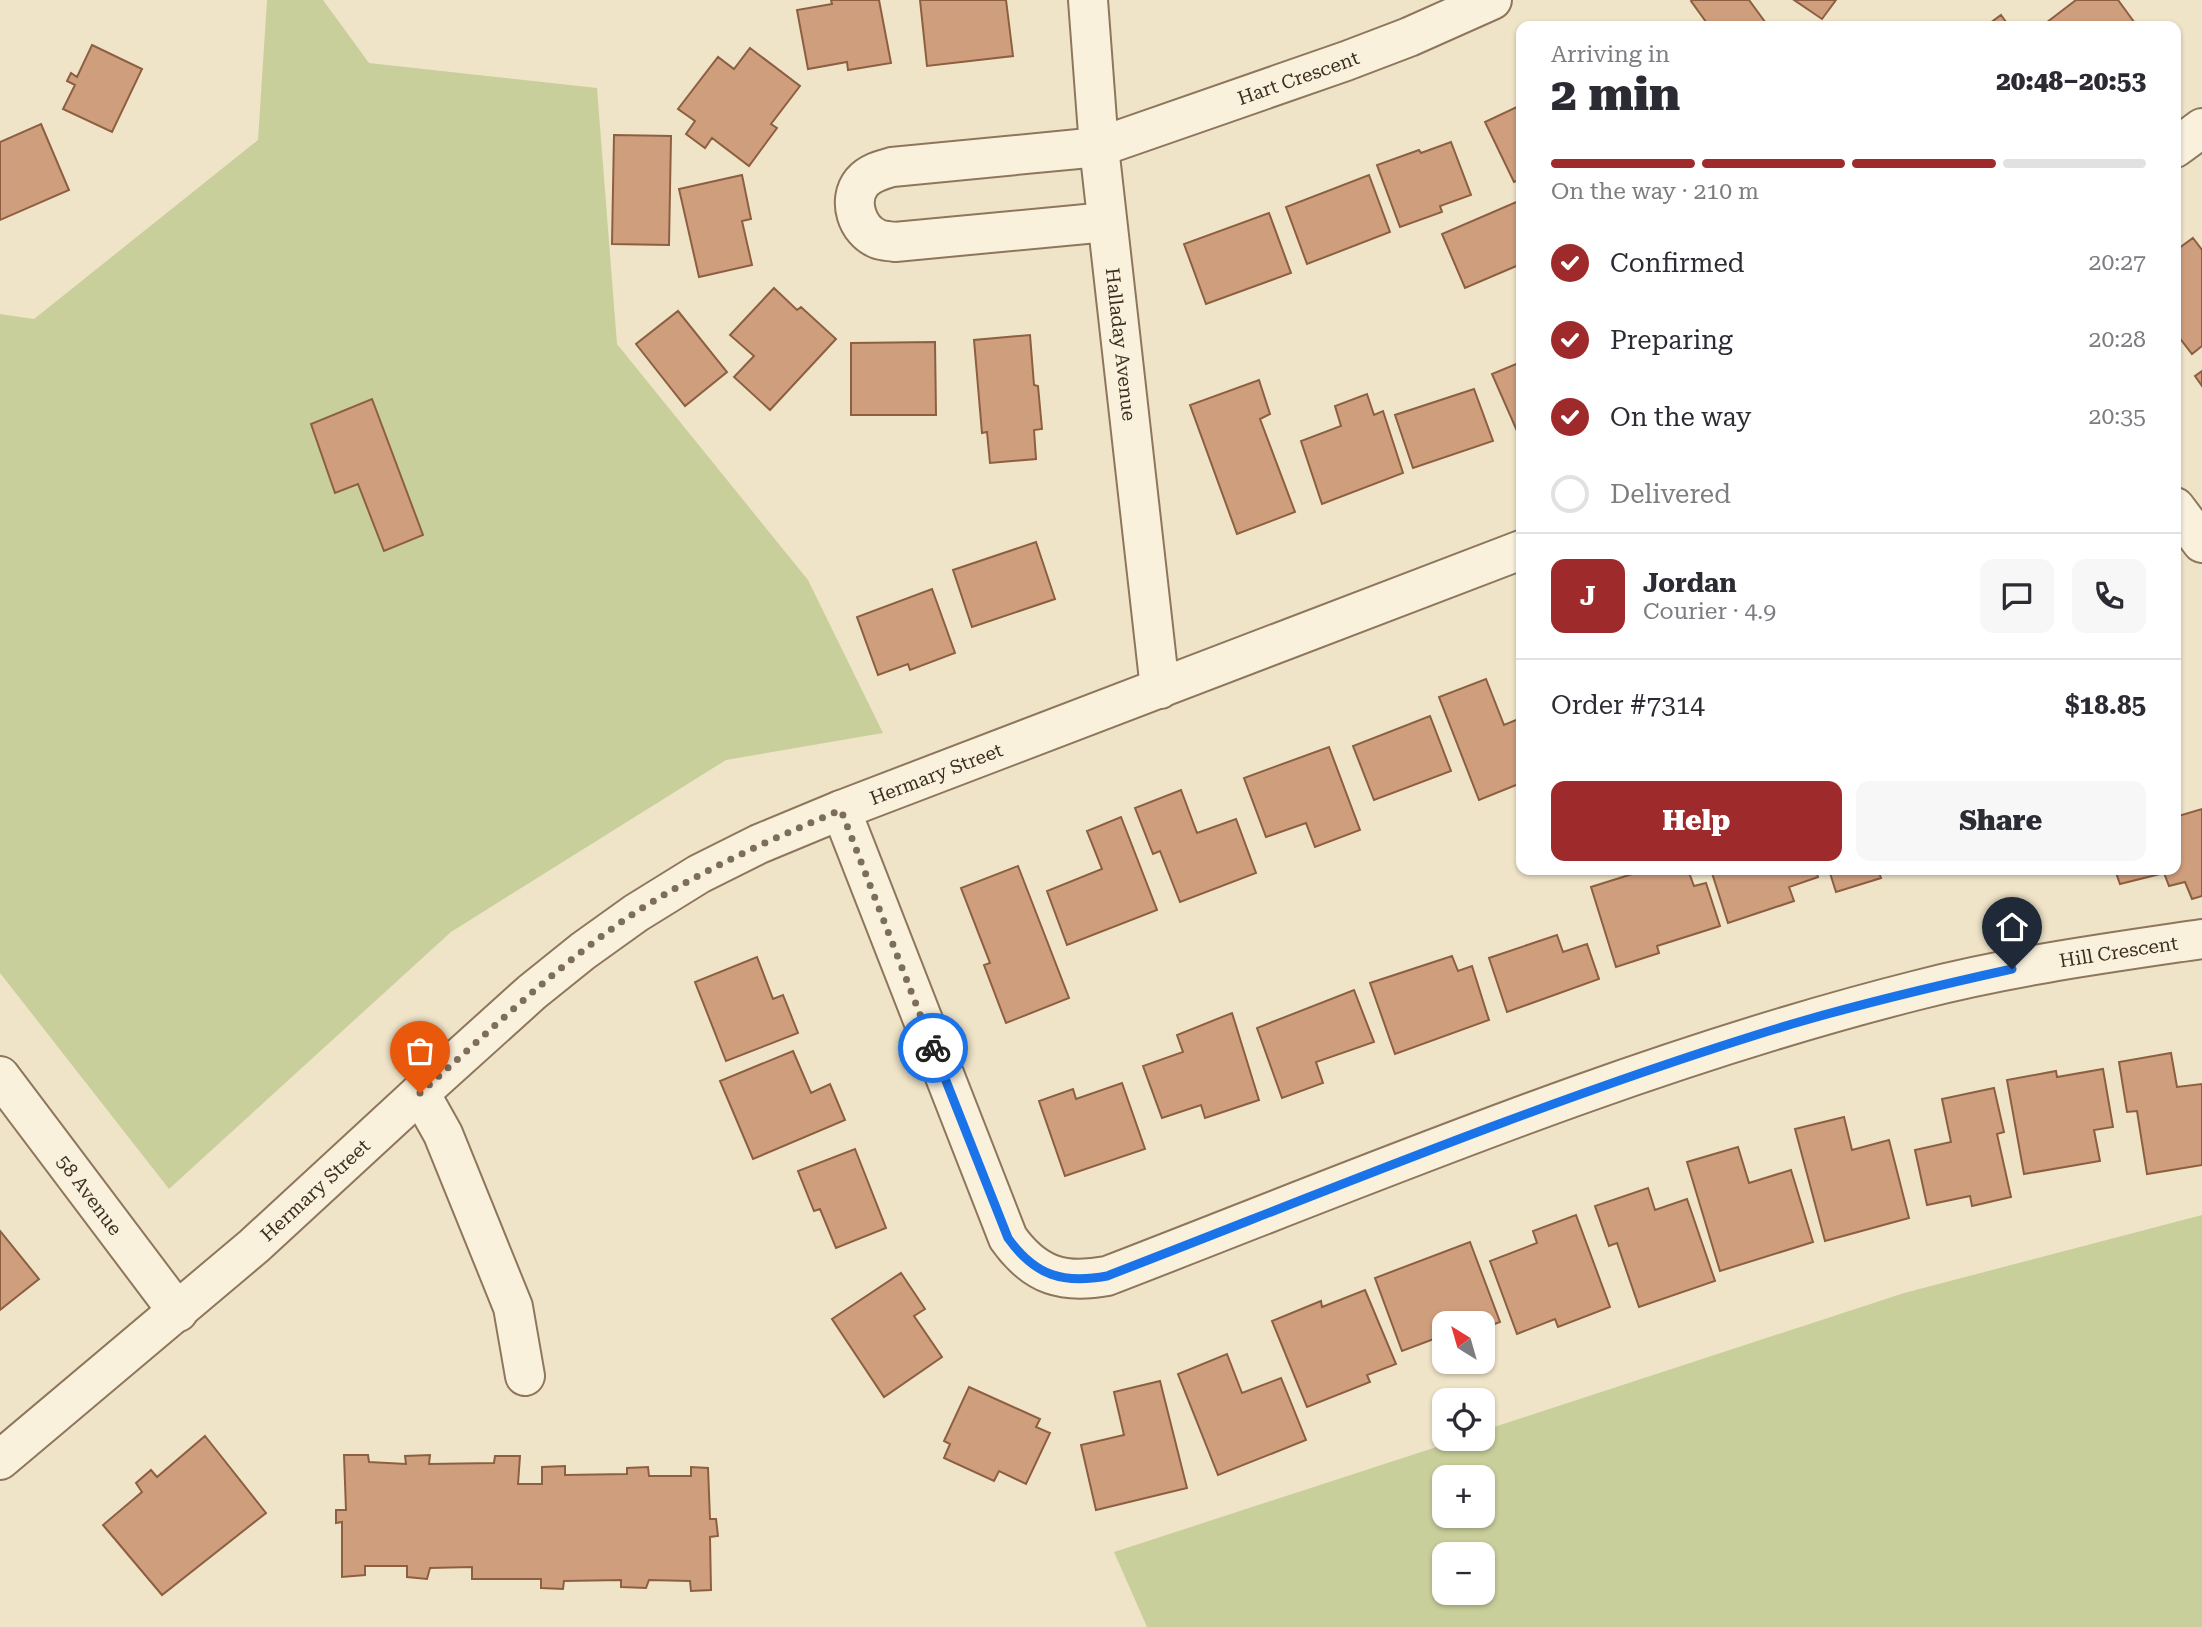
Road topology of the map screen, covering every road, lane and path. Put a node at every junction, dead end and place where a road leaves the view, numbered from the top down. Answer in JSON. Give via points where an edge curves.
{"nodes":[{"id":1,"x":1088,"y":0,"type":"edge"},
{"id":2,"x":1492,"y":0,"type":"edge"},
{"id":3,"x":2202,"y":128,"type":"edge"},
{"id":4,"x":2181,"y":144,"type":"edge"},
{"id":5,"x":1099,"y":147,"type":"junction"},
{"id":6,"x":1107,"y":222,"type":"junction"},
{"id":7,"x":2181,"y":515,"type":"edge"},
{"id":8,"x":2202,"y":544,"type":"edge"},
{"id":9,"x":1516,"y":553,"type":"edge"},
{"id":10,"x":1160,"y":689,"type":"junction"},
{"id":11,"x":841,"y":810,"type":"junction"},
{"id":12,"x":2202,"y":939,"type":"edge"},
{"id":13,"x":0,"y":1077,"type":"edge"},
{"id":14,"x":420,"y":1093,"type":"junction"},
{"id":15,"x":178,"y":1312,"type":"junction"},
{"id":16,"x":524,"y":1376,"type":"dead end"},
{"id":17,"x":0,"y":1460,"type":"edge"}],
"edges":[{"from":1,"to":5,"type":"street","name":"Halladay Avenue"},
{"from":2,"to":5,"type":"street","name":"Hart Crescent","via":[[1346,61]]},
{"from":3,"to":4,"type":"street"},
{"from":5,"to":6,"type":"street","name":"Halladay Avenue"},
{"from":5,"to":6,"type":"street","name":"Hart Crescent","via":[[892,167],[874,172],[861,183],[855,210],[860,225],[871,235],[895,242]]},
{"from":6,"to":10,"type":"street","name":"Halladay Avenue"},
{"from":7,"to":8,"type":"street"},
{"from":9,"to":10,"type":"street","name":"Hermary Street"},
{"from":10,"to":11,"type":"street","name":"Hermary Street"},
{"from":11,"to":12,"type":"street","name":"Hill Crescent","via":[[1008,1238],[1033,1265],[1066,1280],[1107,1276],[1565,1100],[1758,1034],[1960,980]]},
{"from":11,"to":14,"type":"street","name":"Hermary Street","via":[[699,874],[636,913],[533,992]]},
{"from":13,"to":15,"type":"street","name":"58 Avenue"},
{"from":14,"to":15,"type":"street","name":"Hermary Street"},
{"from":14,"to":16,"type":"street","via":[[443,1134],[513,1307]]},
{"from":15,"to":17,"type":"street","name":"Hermary Street"}]}
